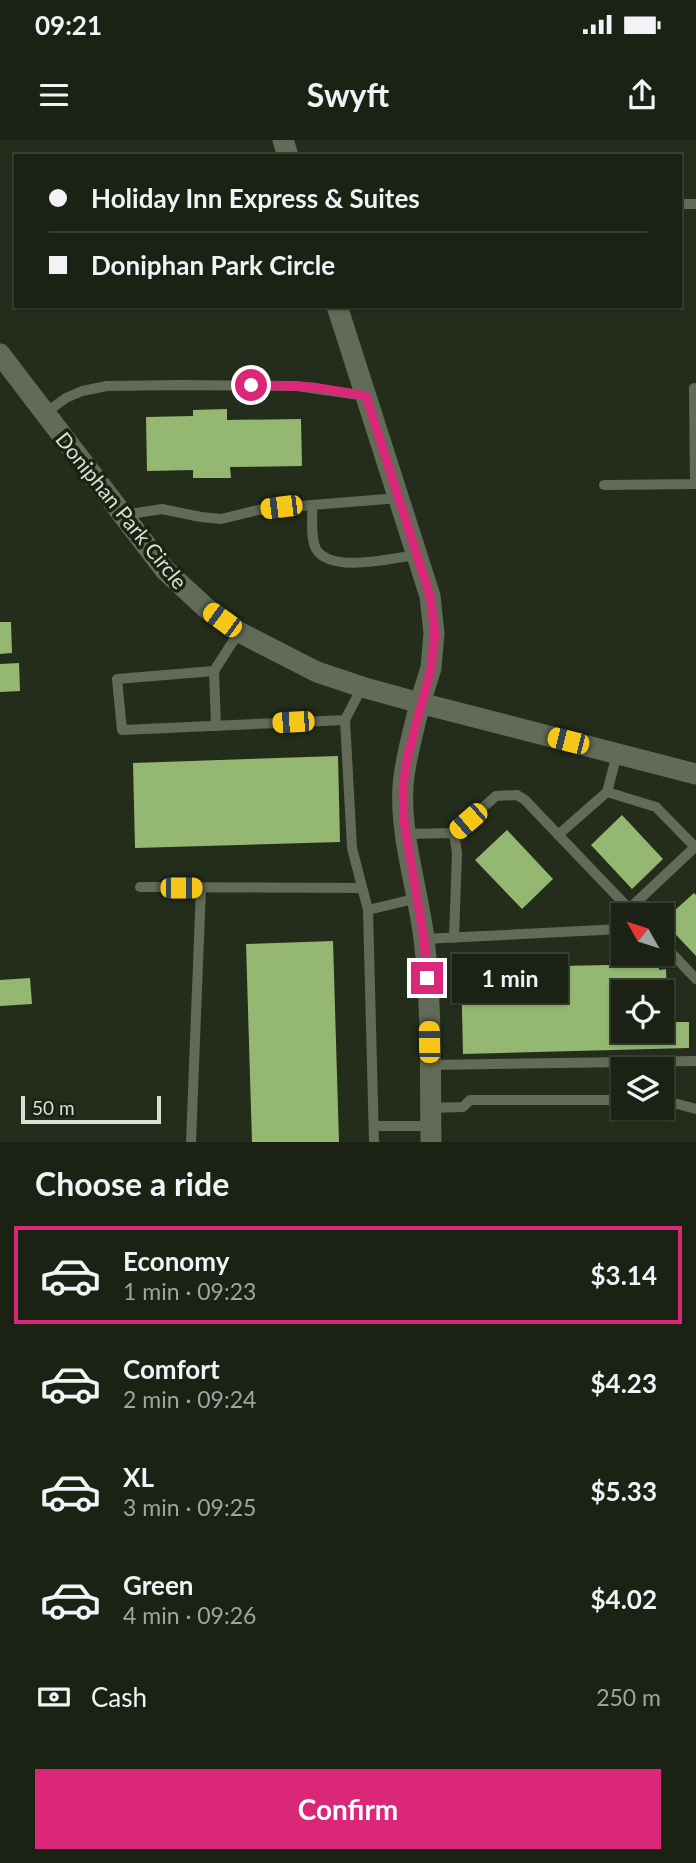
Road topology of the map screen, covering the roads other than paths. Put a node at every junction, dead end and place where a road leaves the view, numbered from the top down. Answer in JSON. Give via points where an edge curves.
{"nodes":[{"id":1,"x":338,"y":308,"type":"edge"},
{"id":2,"x":0,"y":354,"type":"edge"},
{"id":3,"x":694,"y":388,"type":"dead end"},
{"id":4,"x":366,"y":396,"type":"junction"},
{"id":5,"x":45,"y":413,"type":"junction"},
{"id":6,"x":695,"y":484,"type":"edge"},
{"id":7,"x":604,"y":485,"type":"dead end"},
{"id":8,"x":399,"y":498,"type":"junction"},
{"id":9,"x":312,"y":505,"type":"junction"},
{"id":10,"x":123,"y":515,"type":"junction"},
{"id":11,"x":417,"y":555,"type":"junction"},
{"id":12,"x":239,"y":632,"type":"junction"},
{"id":13,"x":214,"y":671,"type":"junction"},
{"id":14,"x":362,"y":687,"type":"junction"},
{"id":15,"x":421,"y":703,"type":"junction"},
{"id":16,"x":345,"y":720,"type":"junction"},
{"id":17,"x":216,"y":726,"type":"junction"},
{"id":18,"x":617,"y":754,"type":"junction"},
{"id":19,"x":696,"y":774,"type":"edge"},
{"id":20,"x":607,"y":792,"type":"junction"},
{"id":21,"x":454,"y":833,"type":"junction"},
{"id":22,"x":406,"y":834,"type":"junction"},
{"id":23,"x":558,"y":835,"type":"junction"},
{"id":24,"x":696,"y":848,"type":"edge"},
{"id":25,"x":140,"y":887,"type":"dead end"},
{"id":26,"x":201,"y":888,"type":"junction"},
{"id":27,"x":362,"y":888,"type":"junction"},
{"id":28,"x":418,"y":898,"type":"junction"},
{"id":29,"x":623,"y":903,"type":"edge"},
{"id":30,"x":641,"y":903,"type":"edge"},
{"id":31,"x":368,"y":910,"type":"junction"},
{"id":32,"x":611,"y":930,"type":"edge"},
{"id":33,"x":454,"y":938,"type":"junction"},
{"id":34,"x":424,"y":939,"type":"junction"},
{"id":35,"x":674,"y":956,"type":"edge"},
{"id":36,"x":696,"y":979,"type":"edge"},
{"id":37,"x":696,"y":1061,"type":"edge"},
{"id":38,"x":430,"y":1065,"type":"junction"},
{"id":39,"x":611,"y":1100,"type":"edge"},
{"id":40,"x":674,"y":1104,"type":"edge"},
{"id":41,"x":696,"y":1110,"type":"edge"},
{"id":42,"x":430,"y":1125,"type":"edge"},
{"id":43,"x":374,"y":1126,"type":"junction"},
{"id":44,"x":191,"y":1142,"type":"edge"},
{"id":45,"x":374,"y":1142,"type":"edge"}],
"edges":[{"from":1,"to":4,"type":"street"},
{"from":2,"to":5,"type":"street","name":"Doniphan Park Circle"},
{"from":3,"to":6,"type":"lane"},
{"from":4,"to":5,"type":"lane","via":[[298,386],[107,386],[82,391]]},
{"from":4,"to":8,"type":"street"},
{"from":5,"to":10,"type":"street","name":"Doniphan Park Circle"},
{"from":6,"to":7,"type":"lane"},
{"from":8,"to":9,"type":"lane"},
{"from":8,"to":11,"type":"street"},
{"from":9,"to":10,"type":"lane","via":[[221,519],[162,509]]},
{"from":9,"to":11,"type":"lane","via":[[314,542],[325,558],[349,564]]},
{"from":10,"to":12,"type":"street","name":"Doniphan Park Circle","via":[[165,570]]},
{"from":11,"to":15,"type":"street","via":[[435,633]]},
{"from":12,"to":13,"type":"lane"},
{"from":12,"to":14,"type":"street","name":"Doniphan Park Circle","via":[[317,672]]},
{"from":13,"to":17,"type":"lane"},
{"from":13,"to":17,"type":"lane","via":[[117,679],[122,730]]},
{"from":14,"to":15,"type":"street","name":"Doniphan Park Circle"},
{"from":14,"to":16,"type":"lane"},
{"from":15,"to":18,"type":"street","name":"Doniphan Park Circle"},
{"from":15,"to":22,"type":"street","via":[[403,787]]},
{"from":16,"to":17,"type":"lane"},
{"from":16,"to":27,"type":"lane","via":[[352,848]]},
{"from":18,"to":19,"type":"street","name":"Doniphan Park Circle"},
{"from":18,"to":20,"type":"lane"},
{"from":20,"to":23,"type":"lane"},
{"from":20,"to":24,"type":"lane","via":[[656,807]]},
{"from":21,"to":22,"type":"lane"},
{"from":21,"to":23,"type":"lane","via":[[496,796],[517,795]]},
{"from":21,"to":33,"type":"lane"},
{"from":22,"to":28,"type":"street"},
{"from":23,"to":29,"type":"lane"},
{"from":24,"to":30,"type":"lane"},
{"from":25,"to":26,"type":"lane"},
{"from":26,"to":27,"type":"lane"},
{"from":26,"to":44,"type":"lane"},
{"from":27,"to":31,"type":"lane"},
{"from":28,"to":31,"type":"lane"},
{"from":28,"to":34,"type":"street"},
{"from":31,"to":43,"type":"lane"},
{"from":32,"to":33,"type":"lane"},
{"from":33,"to":34,"type":"lane"},
{"from":34,"to":38,"type":"street"},
{"from":35,"to":36,"type":"lane"},
{"from":37,"to":38,"type":"lane"},
{"from":38,"to":42,"type":"street"},
{"from":39,"to":42,"type":"lane","via":[[470,1100]]},
{"from":40,"to":41,"type":"lane"},
{"from":42,"to":43,"type":"lane"},
{"from":43,"to":45,"type":"lane"}]}
